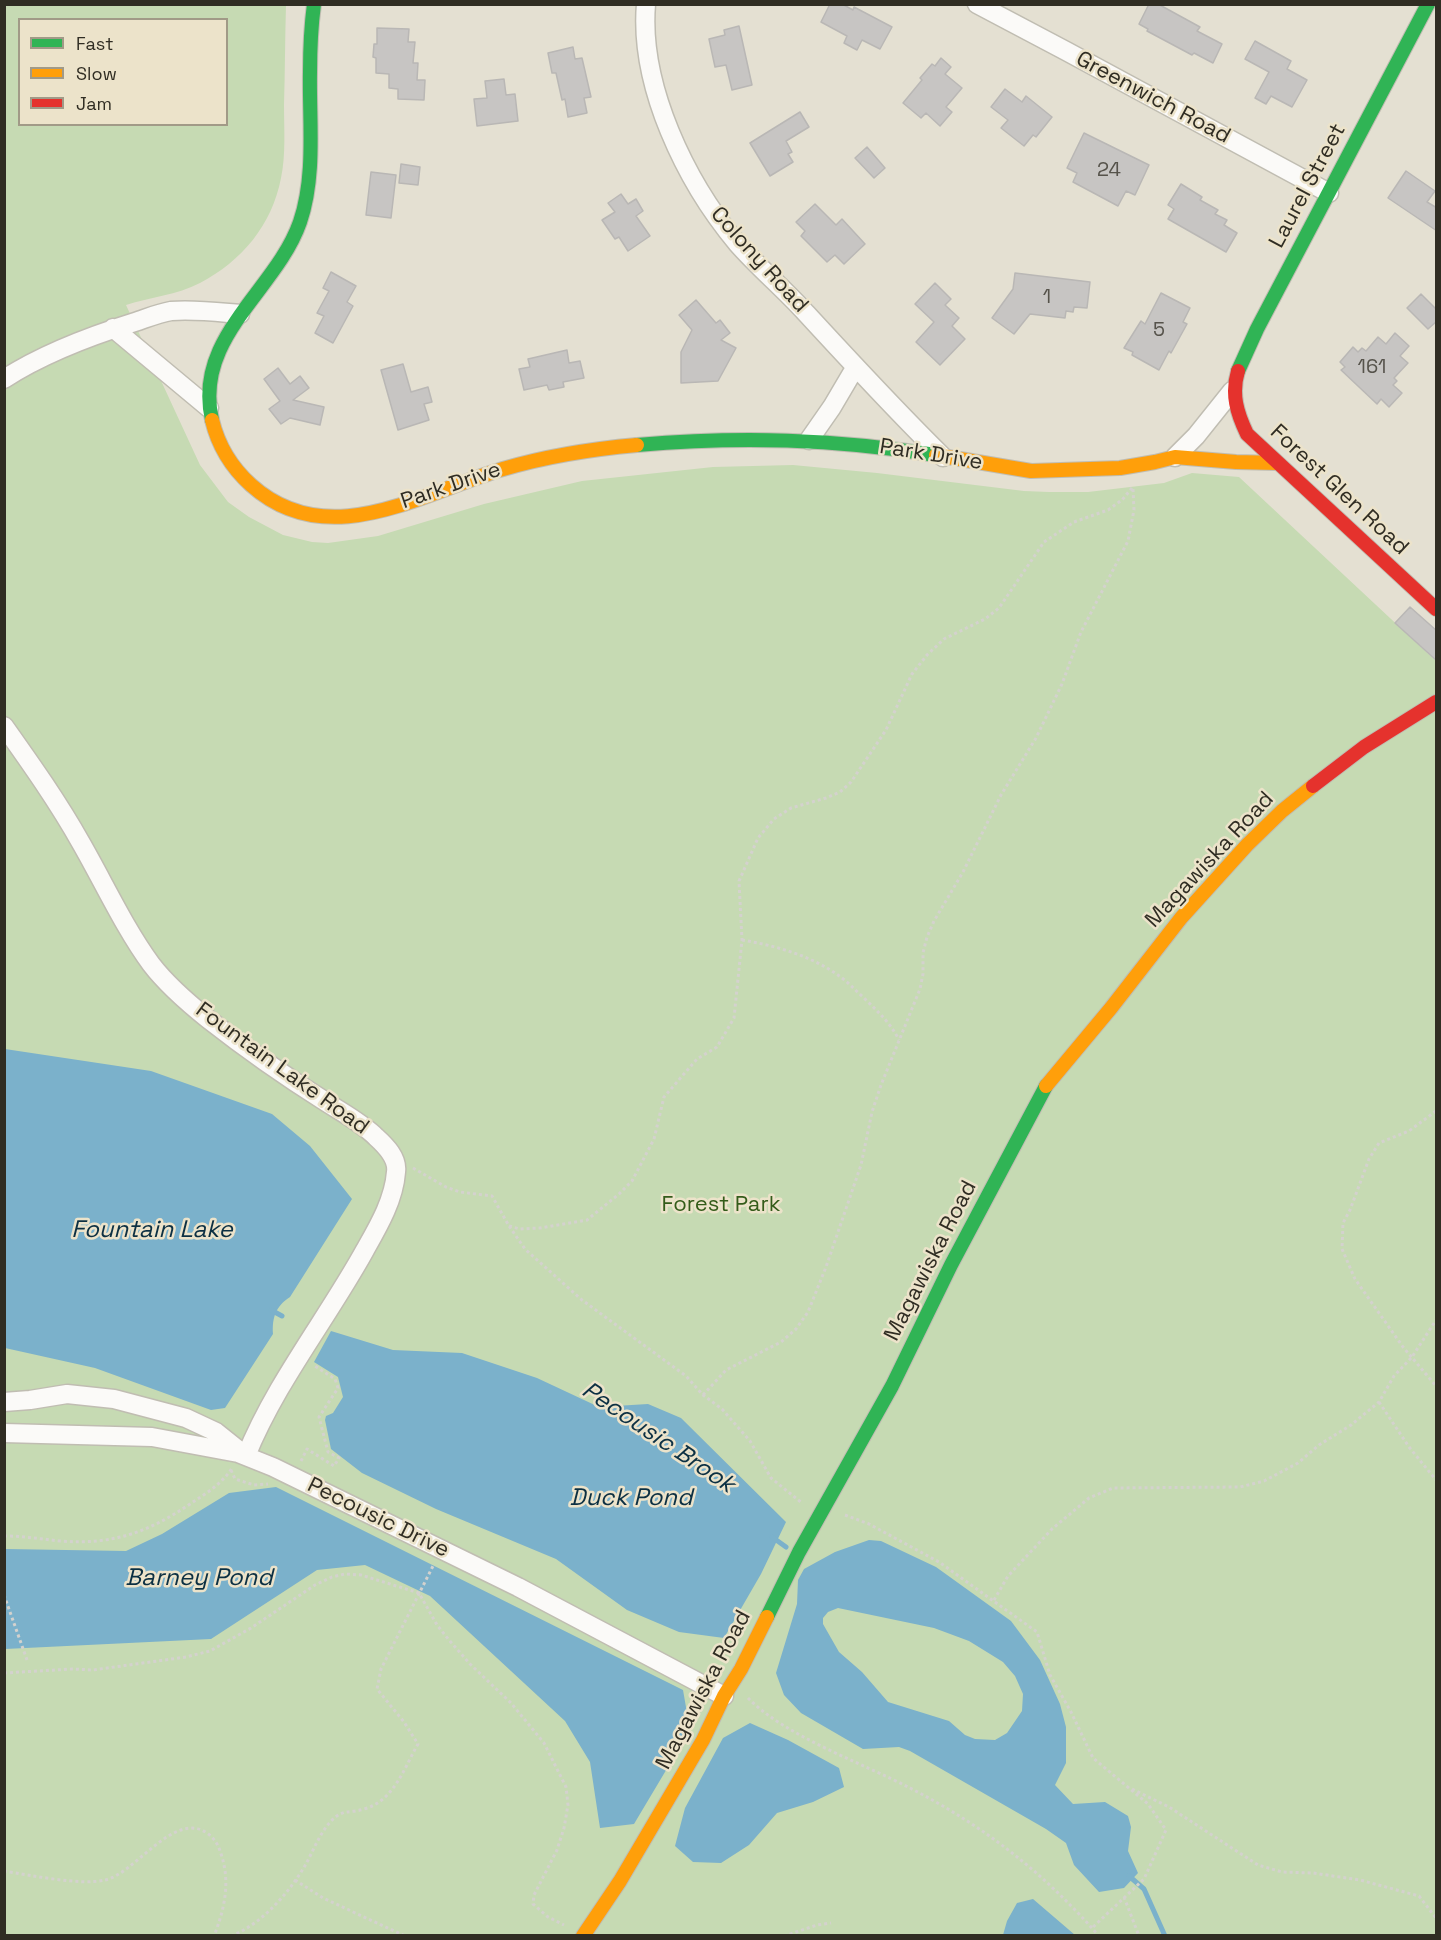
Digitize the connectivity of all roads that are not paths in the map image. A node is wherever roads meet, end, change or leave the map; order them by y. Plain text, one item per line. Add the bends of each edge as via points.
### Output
1 (314, 4) edge
2 (646, 4) edge
3 (976, 4) edge
4 (1428, 4) edge
5 (1329, 193) junction
6 (240, 314) junction
7 (113, 328) junction
8 (855, 368) junction
9 (4, 379) edge
10 (1232, 391) junction
11 (209, 408) junction
12 (808, 440) junction
13 (943, 457) junction
14 (1175, 457) junction
15 (1277, 463) junction
16 (1437, 609) edge
17 (1437, 702) edge
18 (4, 726) edge
19 (4, 1402) edge
20 (4, 1432) edge
21 (242, 1454) junction
22 (724, 1696) junction
23 (584, 1935) edge

1 - 6 street, Park Drive via 310,37 310,156 304,209 282,258
2 - 8 street, Colony Road via 647,42 656,91 697,187 738,244
3 - 5 street, Greenwich Road
4 - 5 street, Laurel Street
5 - 10 street, Laurel Street via 1240,363
6 - 7 street via 169,311
6 - 11 street, Park Drive via 210,378
7 - 9 street via 48,354
7 - 11 street
8 - 12 street
8 - 13 street, Colony Road
10 - 14 street
10 - 15 street, Forest Glen Road via 1237,415 1247,434
11 - 12 street, Park Drive via 216,437 240,475 279,505 324,518 373,512 478,476 578,451 729,440
12 - 13 street, Park Drive
13 - 14 street, Park Drive via 1027,471 1149,464
14 - 15 street, Park Drive
15 - 16 street, Forest Glen Road
17 - 22 street, Magawiska Road via 1364,747 1246,845 1181,918 1046,1085 892,1386
18 - 21 street, Fountain Lake Road via 64,815 138,945 162,977 237,1041 360,1123 392,1155 396,1165 388,1204 347,1283
19 - 21 street via 67,1394 114,1399 186,1418 216,1432
20 - 21 street, Pecousic Drive via 152,1437
21 - 22 street, Pecousic Drive via 518,1587
22 - 23 street, Magawiska Road via 703,1740

